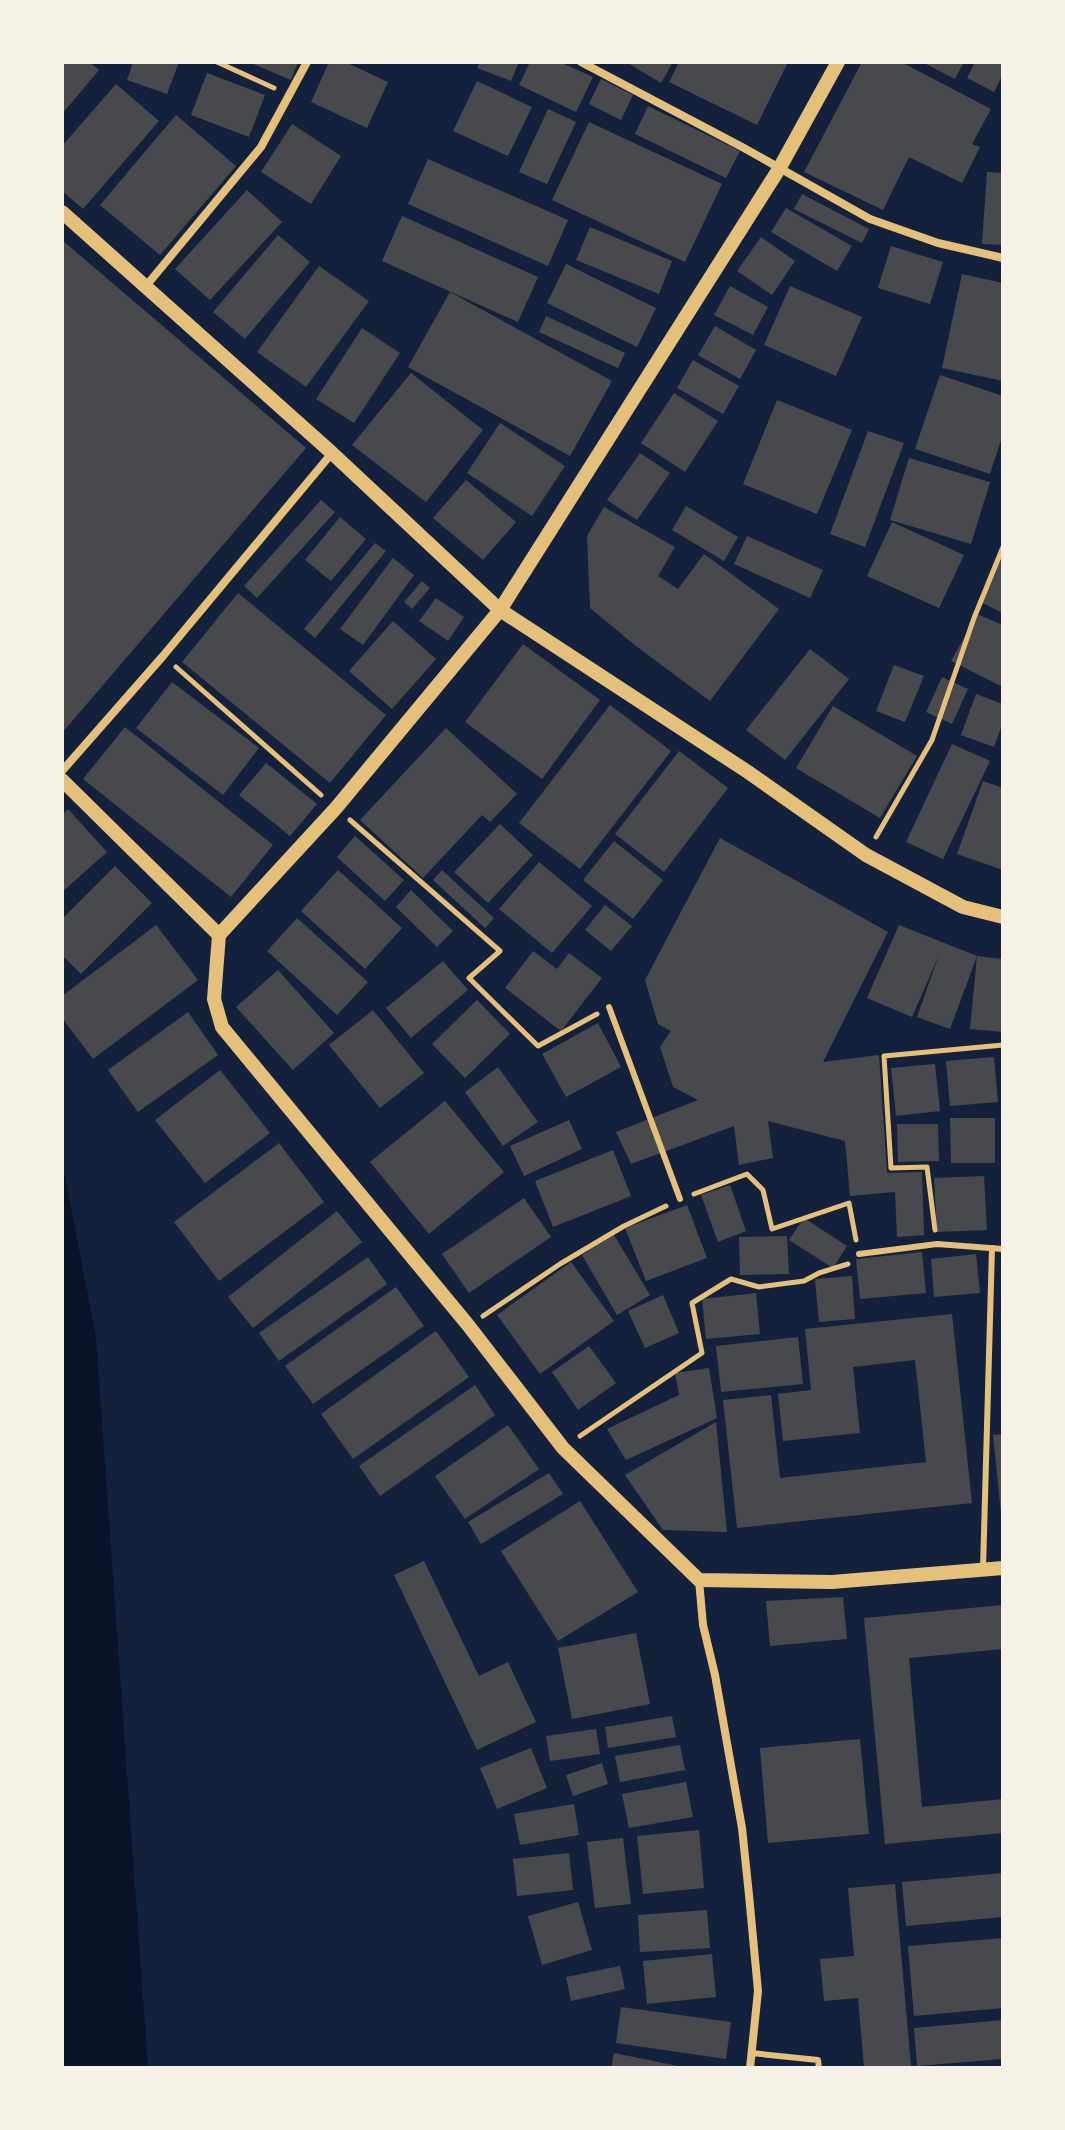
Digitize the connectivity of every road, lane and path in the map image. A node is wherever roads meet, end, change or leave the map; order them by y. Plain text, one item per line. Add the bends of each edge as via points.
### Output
1 (217, 62) edge
2 (307, 62) edge
3 (581, 62) edge
4 (838, 62) edge
5 (289, 94) junction
6 (779, 169) junction
7 (62, 212) edge
8 (1003, 258) edge
9 (146, 286) junction
10 (332, 453) junction
11 (1003, 547) edge
12 (500, 610) junction
13 (163, 656) junction
14 (62, 771) edge
15 (62, 780) edge
16 (336, 808) junction
17 (866, 855) junction
18 (1003, 917) edge
19 (219, 935) junction
20 (609, 1007) joint
21 (1003, 1045) edge
22 (680, 1199) junction
23 (937, 1244) junction
24 (992, 1248) junction
25 (1003, 1249) edge
26 (859, 1254) junction
27 (468, 1325) junction
28 (563, 1448) junction
29 (1003, 1568) edge
30 (983, 1570) junction
31 (699, 1580) junction
32 (751, 2053) junction
33 (750, 2068) edge
34 (819, 2068) edge

1 - 5 path
2 - 5 street
3 - 6 street
4 - 6 street
5 - 9 street via 261,147
6 - 8 street via 870,219
6 - 12 street
7 - 9 street
9 - 10 street
10 - 12 street
10 - 13 street
11 - 17 path via 932,740
12 - 16 street
12 - 17 street
13 - 14 street
13 - 16 path
15 - 19 street
16 - 19 street
16 - 20 path via 500,951 469,978 538,1046
17 - 18 street via 963,907
19 - 27 street via 214,999 222,1027
20 - 22 lane
21 - 23 path via 884,1056 891,1168 927,1167
22 - 26 path via 747,1174 763,1190 772,1229 849,1203
22 - 27 path via 560,1264
23 - 24 lane
23 - 26 lane
24 - 25 lane
24 - 30 lane
26 - 28 path via 847,1265 804,1281 759,1287 731,1279 692,1303 702,1353
27 - 28 street
28 - 31 street
29 - 30 street
30 - 31 street via 832,1582
31 - 32 street via 742,1828 758,1991
32 - 33 street
32 - 34 lane via 818,2060

